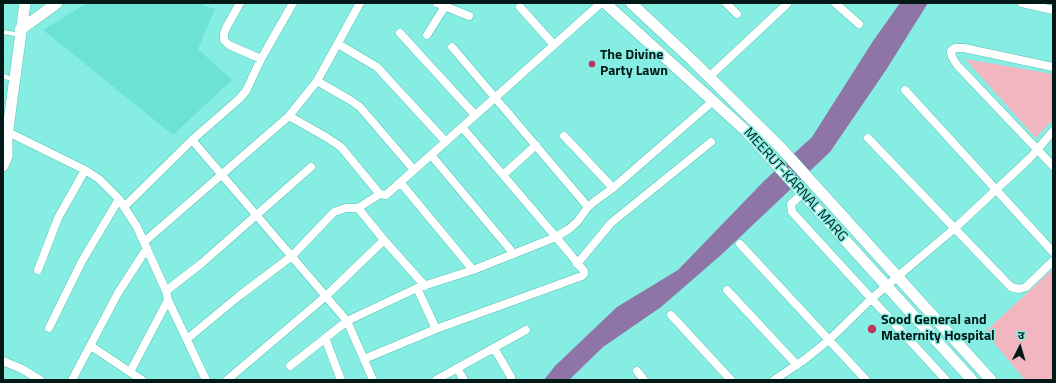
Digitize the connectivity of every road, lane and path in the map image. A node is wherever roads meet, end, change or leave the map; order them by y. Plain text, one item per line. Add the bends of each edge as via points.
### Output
1 (25, 3) edge
2 (57, 3) edge
3 (240, 3) edge
4 (360, 3) edge
5 (437, 3) edge
6 (601, 3) edge
7 (605, 3) edge
8 (726, 3) edge
9 (835, 3) edge
10 (1022, 3) edge
11 (291, 4) edge
12 (787, 4) dead end
13 (446, 5) edge
14 (635, 6) edge
15 (520, 8) dead end
16 (1053, 10) edge
17 (737, 14) dead end
18 (468, 16) dead end
19 (625, 21) junction
20 (859, 24) dead end
21 (3, 32) edge
22 (20, 33) junction
23 (400, 33) dead end
24 (427, 35) dead end
25 (338, 44) junction
26 (554, 44) junction
27 (452, 47) dead end
28 (261, 59) junction
29 (1053, 67) edge
30 (3, 76) edge
31 (709, 77) junction
32 (15, 80) junction
33 (317, 81) junction
34 (905, 90) dead end
35 (495, 97) junction
36 (714, 102) junction
37 (475, 115) junction
38 (289, 116) junction
39 (462, 127) junction
40 (6, 131) edge
41 (1053, 131) edge
42 (564, 136) dead end
43 (868, 138) dead end
44 (192, 140) junction
45 (446, 142) junction
46 (712, 142) dead end
47 (536, 145) junction
48 (1038, 150) junction
49 (431, 155) junction
50 (3, 166) edge
51 (1053, 166) edge
52 (311, 167) dead end
53 (85, 170) junction
54 (414, 170) junction
55 (222, 174) junction
56 (503, 175) junction
57 (400, 182) junction
58 (613, 188) junction
59 (996, 189) junction
60 (801, 192) junction
61 (380, 194) junction
62 (119, 199) junction
63 (124, 207) junction
64 (588, 207) junction
65 (358, 208) junction
66 (257, 215) junction
67 (955, 228) junction
68 (556, 237) junction
69 (384, 240) junction
70 (740, 244) dead end
71 (146, 245) junction
72 (1053, 252) edge
73 (514, 254) junction
74 (292, 256) junction
75 (1053, 261) edge
76 (577, 264) junction
77 (38, 270) dead end
78 (473, 270) junction
79 (898, 278) junction
80 (421, 287) junction
81 (887, 287) junction
82 (728, 290) dead end
83 (166, 291) junction
84 (326, 296) junction
85 (871, 299) junction
86 (168, 300) junction
87 (671, 315) dead end
88 (347, 321) junction
89 (49, 328) dead end
90 (436, 329) junction
91 (526, 330) dead end
92 (325, 338) junction
93 (187, 339) junction
94 (829, 340) junction
95 (91, 346) junction
96 (494, 348) junction
97 (364, 359) junction
98 (3, 361) edge
99 (797, 365) junction
100 (290, 366) dead end
101 (457, 368) junction
102 (130, 372) junction
103 (637, 372) dead end
104 (511, 377) dead end
105 (40, 380) edge
106 (72, 380) edge
107 (142, 380) edge
108 (206, 380) edge
109 (227, 380) edge
110 (341, 380) edge
111 (373, 380) edge
112 (436, 380) edge
113 (464, 380) edge
114 (644, 380) edge
115 (731, 380) edge
116 (774, 380) edge
117 (866, 380) edge
118 (946, 380) edge
119 (972, 380) edge
120 (991, 380) edge

1 - 22 street
2 - 22 street
3 - 28 street via 226,28 224,40 229,45
4 - 25 street
5 - 13 street
6 - 26 street
7 - 19 street, MEERUT-KARNAL MARG
8 - 17 street
9 - 20 street
10 - 16 street
11 - 28 street
12 - 31 street
13 - 18 street
13 - 24 street
14 - 19 street
14 - 31 street, MEERUT-KARNAL MARG
15 - 26 street
19 - 36 street, MEERUT-KARNAL MARG
21 - 22 lane
22 - 32 street
23 - 37 street
25 - 33 street
25 - 45 street via 377,67
26 - 35 street
27 - 35 street
28 - 44 street via 249,86 239,99
29 - 48 street via 964,48 955,48 951,51 957,65
30 - 32 lane
31 - 79 street, MEERUT-KARNAL MARG via 781,148
32 - 40 street
33 - 38 street
33 - 54 street via 360,107
34 - 59 street
35 - 37 street
35 - 47 street
36 - 58 street
36 - 60 street, MEERUT-KARNAL MARG via 746,131
37 - 39 street
38 - 55 street
38 - 61 street via 341,147
39 - 45 street
39 - 56 street
40 - 50 street via 7,156
40 - 53 street
41 - 48 street
42 - 58 street
43 - 67 street
44 - 55 street
44 - 63 street
45 - 49 street
46 - 76 street via 611,223
47 - 56 street
47 - 64 street
48 - 51 street
48 - 59 street
49 - 54 street
49 - 73 street
52 - 66 street
53 - 62 street via 100,179
53 - 77 street via 60,214
54 - 57 street
55 - 66 street
55 - 71 street
56 - 68 street
57 - 61 street via 387,194
57 - 78 street
58 - 64 street
59 - 67 street
59 - 72 street
60 - 81 street, MEERUT-KARNAL MARG
60 - 85 street via 791,204 792,212
61 - 65 street
62 - 63 street
62 - 89 street via 82,261
63 - 71 street via 138,227
64 - 68 street via 577,222
65 - 69 street
65 - 74 street via 334,212
66 - 74 street
66 - 83 street
67 - 75 street via 1011,287 1026,287
67 - 79 street
68 - 73 street
68 - 76 street
69 - 80 street
69 - 84 street
70 - 94 street
71 - 83 street
71 - 95 street
73 - 78 street
74 - 84 street
74 - 93 street
76 - 90 street via 584,271 582,276
78 - 80 street
79 - 81 street
79 - 120 street, MEERUT-KARNAL MARG
80 - 88 street
80 - 90 street
81 - 85 street
81 - 119 street, MEERUT-KARNAL MARG
82 - 99 street
83 - 86 street
84 - 88 street
84 - 109 street
85 - 94 street
85 - 118 street
86 - 93 street
86 - 102 street
87 - 115 street
88 - 92 street
88 - 97 street
90 - 97 street
91 - 96 street
92 - 100 street
92 - 110 street
93 - 108 street
94 - 99 street
94 - 117 street
95 - 102 street
95 - 106 street
96 - 101 street
96 - 104 street
97 - 111 street
98 - 105 street
99 - 116 street
101 - 112 street
101 - 113 street
102 - 107 street
103 - 114 street

